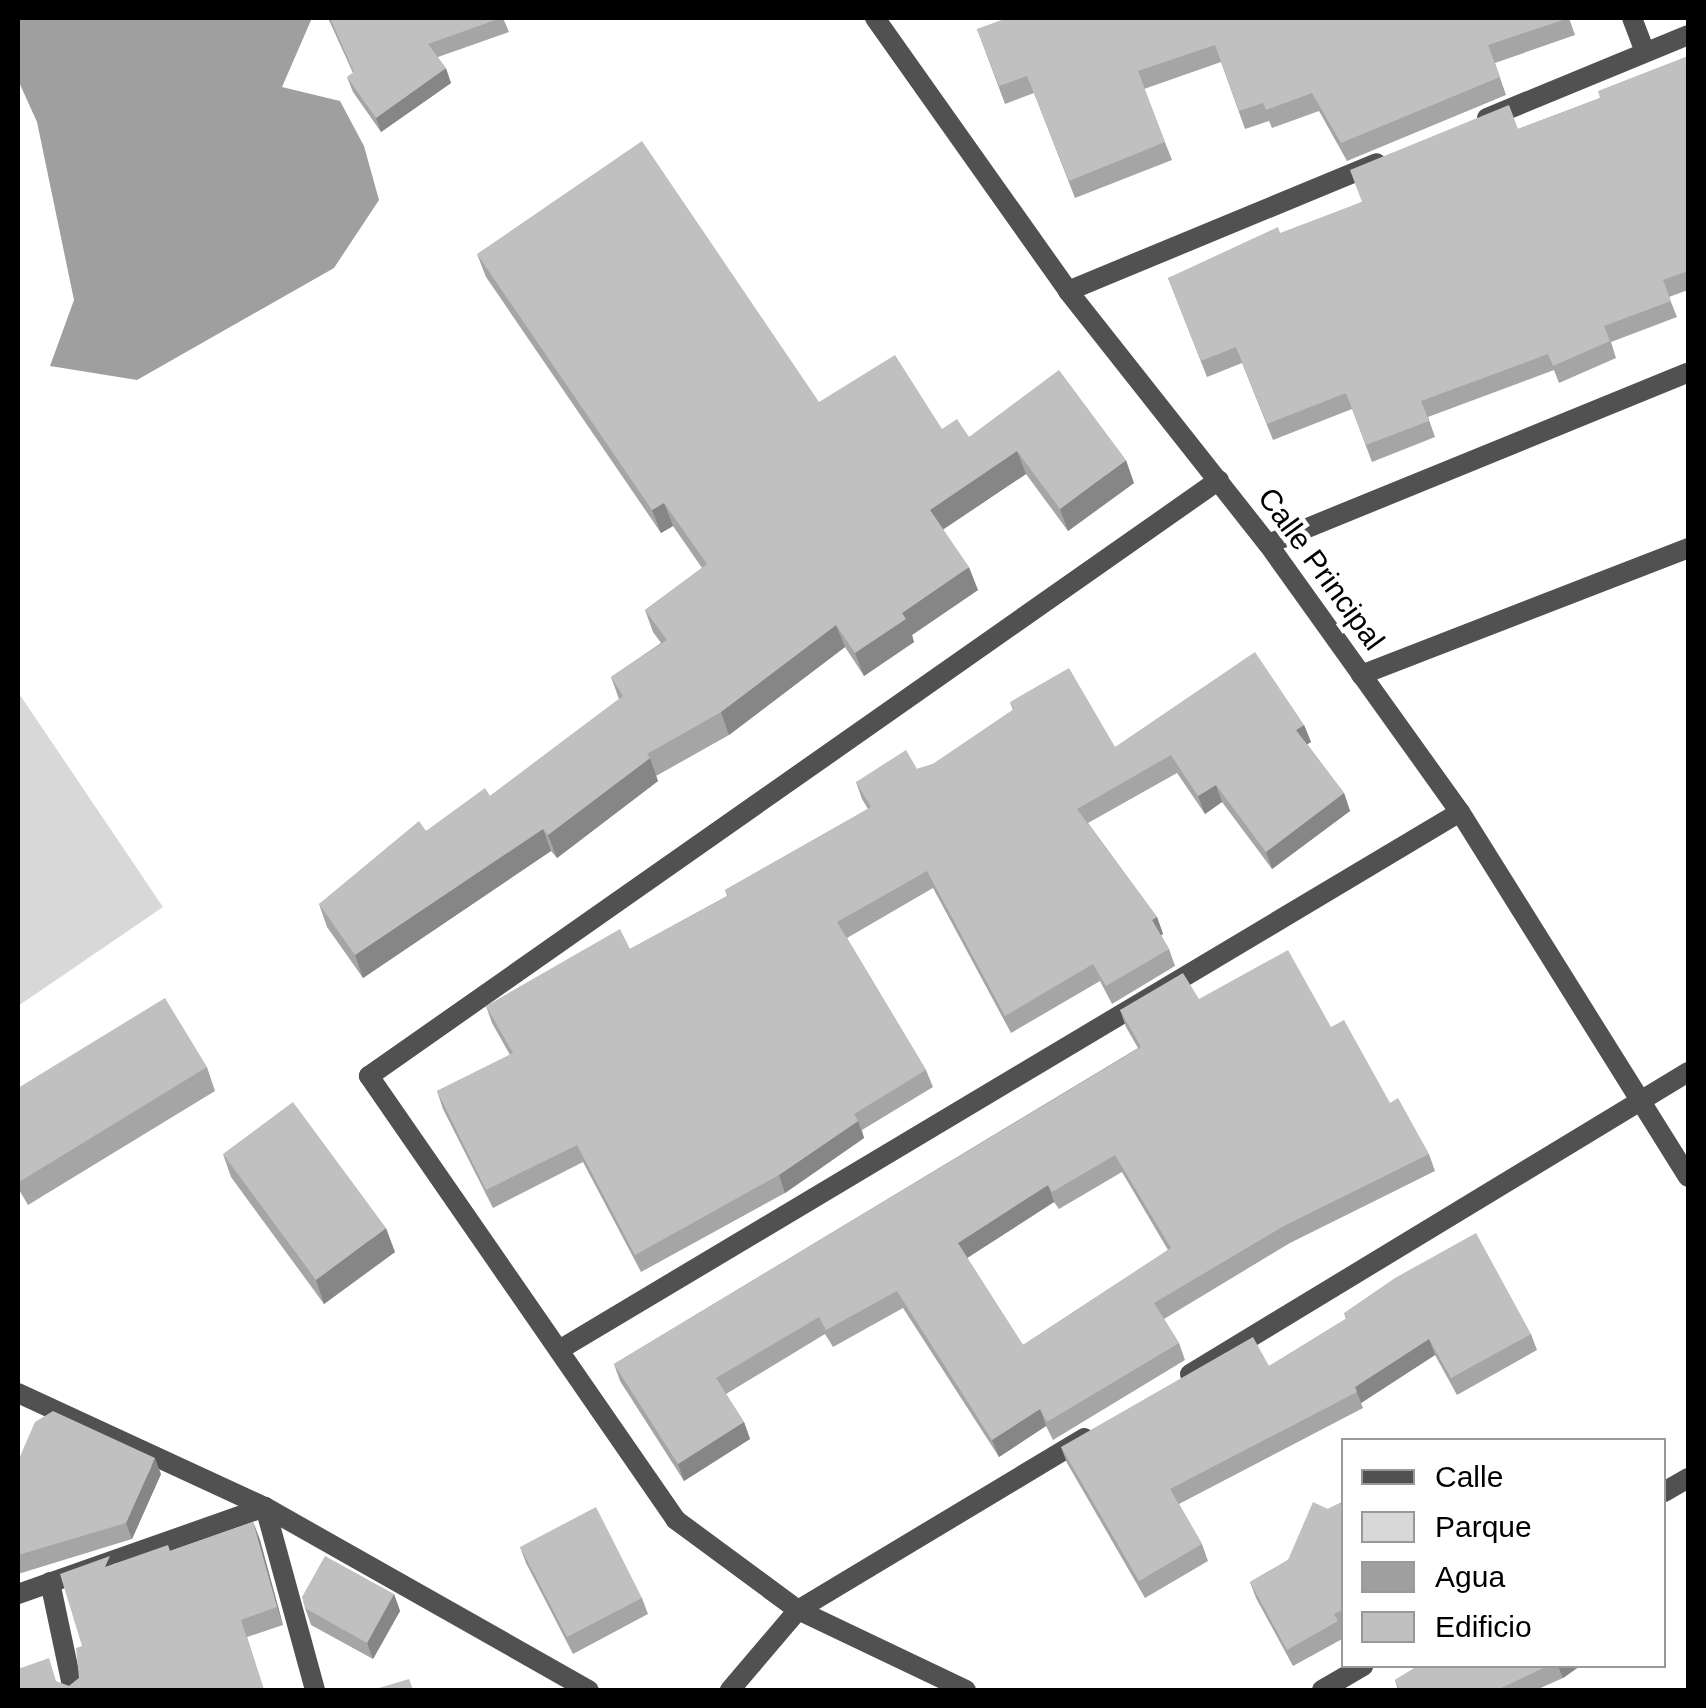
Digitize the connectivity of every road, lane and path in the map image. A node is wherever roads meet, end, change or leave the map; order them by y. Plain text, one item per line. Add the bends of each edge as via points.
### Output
1 (875, 18) edge
2 (1632, 18) edge
3 (1688, 34) edge
4 (1646, 52) junction
5 (1465, 127) edge
6 (1393, 157) edge
7 (1068, 292) junction
8 (1688, 373) edge
9 (1219, 480) junction
10 (1268, 544) junction
11 (1688, 548) edge
12 (1361, 675) junction
13 (1460, 812) junction
14 (1688, 1072) edge
15 (1643, 1100) junction
16 (1688, 1177) edge
17 (559, 1350) junction
18 (1170, 1386) edge
19 (18, 1393) edge
20 (1102, 1427) edge
21 (1688, 1478) edge
22 (1666, 1491) edge
23 (265, 1507) junction
24 (50, 1582) junction
25 (18, 1594) edge
26 (798, 1610) junction
27 (1359, 1668) edge
28 (73, 1690) edge
29 (315, 1690) edge
30 (589, 1690) edge
31 (730, 1690) edge
32 (966, 1690) edge
33 (1322, 1690) edge

1 - 7 street, Calle Principal
2 - 4 street
3 - 4 street
4 - 5 street
6 - 7 street
7 - 9 street, Calle Principal
8 - 10 street
9 - 10 street, Calle Principal
9 - 17 street via 368,1076
10 - 12 street, Calle Principal
11 - 12 street
12 - 13 street, Calle Principal
13 - 15 street, Calle Principal
13 - 17 street
14 - 15 street
15 - 16 street, Calle Principal
15 - 18 street
17 - 26 street via 676,1520
19 - 23 street
20 - 26 street
21 - 22 street
23 - 24 street
23 - 29 street
23 - 30 street
24 - 25 street
24 - 28 street
26 - 31 street
26 - 32 street
27 - 33 street

